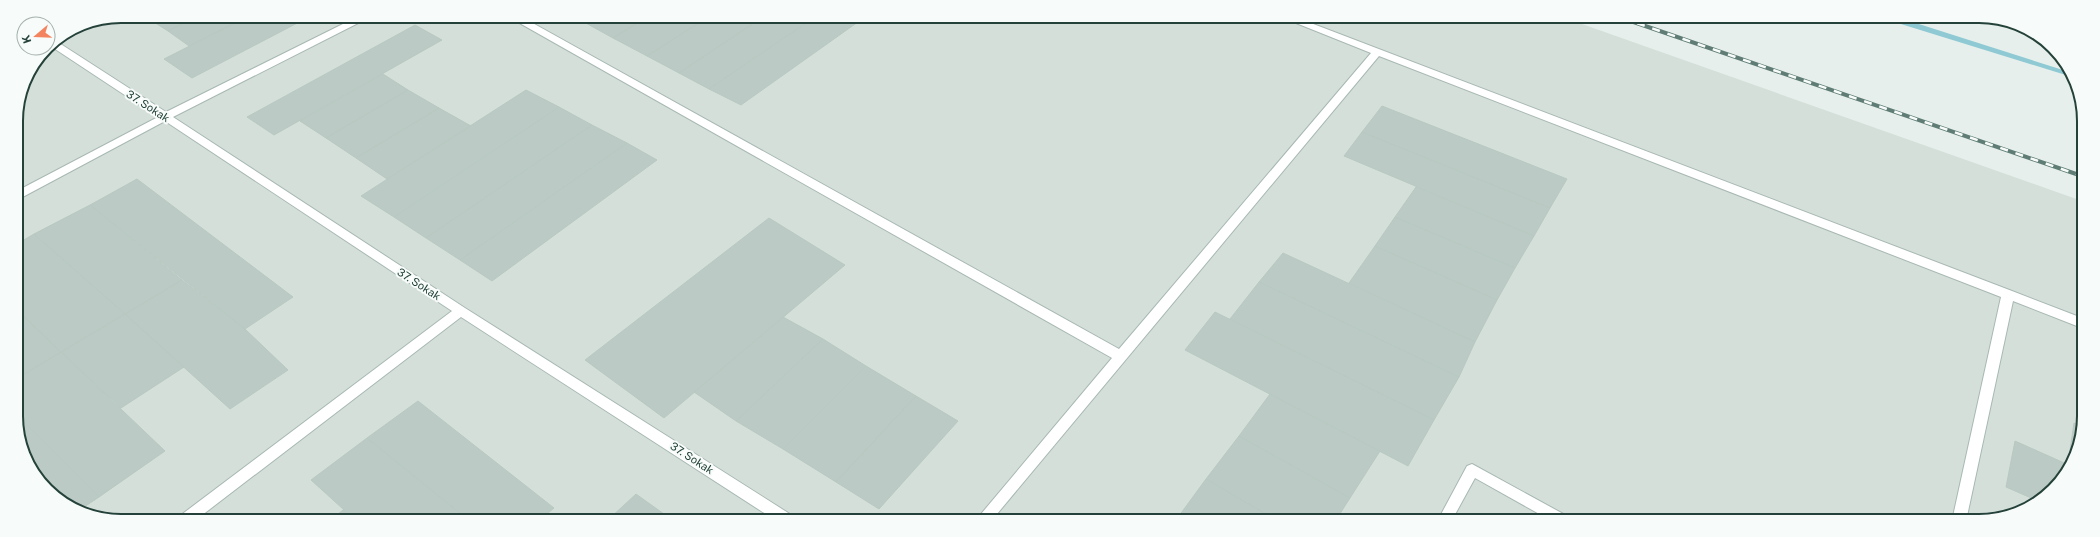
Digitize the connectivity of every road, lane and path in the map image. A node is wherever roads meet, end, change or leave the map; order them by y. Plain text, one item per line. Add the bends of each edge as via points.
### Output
1 (354, 23) edge
2 (525, 23) edge
3 (1302, 23) edge
4 (58, 46) edge
5 (1377, 52) junction
6 (166, 117) junction
7 (23, 193) edge
8 (2008, 294) junction
9 (461, 311) junction
10 (2077, 321) edge
11 (1120, 356) junction
12 (193, 514) edge
13 (779, 514) edge
14 (988, 514) edge
15 (1448, 514) edge
16 (1551, 514) edge
17 (1961, 514) edge

1 - 6 lane
2 - 11 lane
3 - 5 lane
4 - 6 lane, 37. Sokak
5 - 8 lane
5 - 11 lane
6 - 7 lane
6 - 9 lane, 37. Sokak
8 - 10 lane
8 - 17 lane
9 - 12 lane
9 - 13 lane, 37. Sokak
11 - 14 lane
15 - 16 lane via 1472,470

